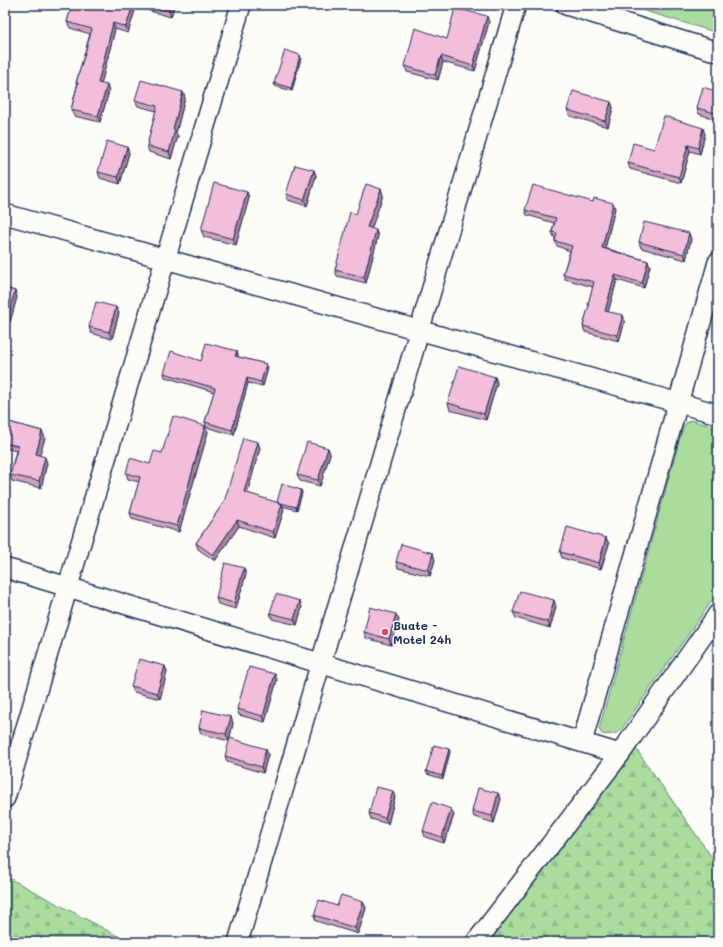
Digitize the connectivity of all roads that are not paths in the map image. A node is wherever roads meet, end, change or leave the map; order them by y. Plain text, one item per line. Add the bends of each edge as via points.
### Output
1 (240, 5) edge
2 (516, 5) edge
3 (566, 5) edge
4 (718, 52) edge
5 (5, 214) edge
6 (165, 259) junction
7 (718, 262) edge
8 (420, 330) junction
9 (678, 403) junction
10 (718, 414) edge
11 (5, 568) edge
12 (68, 587) junction
13 (718, 614) edge
14 (321, 664) junction
15 (582, 742) junction
16 (620, 754) junction
17 (5, 798) edge
18 (238, 942) edge
19 (476, 942) edge

1 - 6 street
2 - 8 street
3 - 4 street
5 - 6 street
6 - 8 street
6 - 12 street
7 - 9 street
8 - 9 street
8 - 14 street
9 - 10 street
9 - 15 street
11 - 12 street
12 - 14 street
12 - 17 street
13 - 16 street
14 - 15 street
14 - 18 street
15 - 16 street
16 - 19 street

